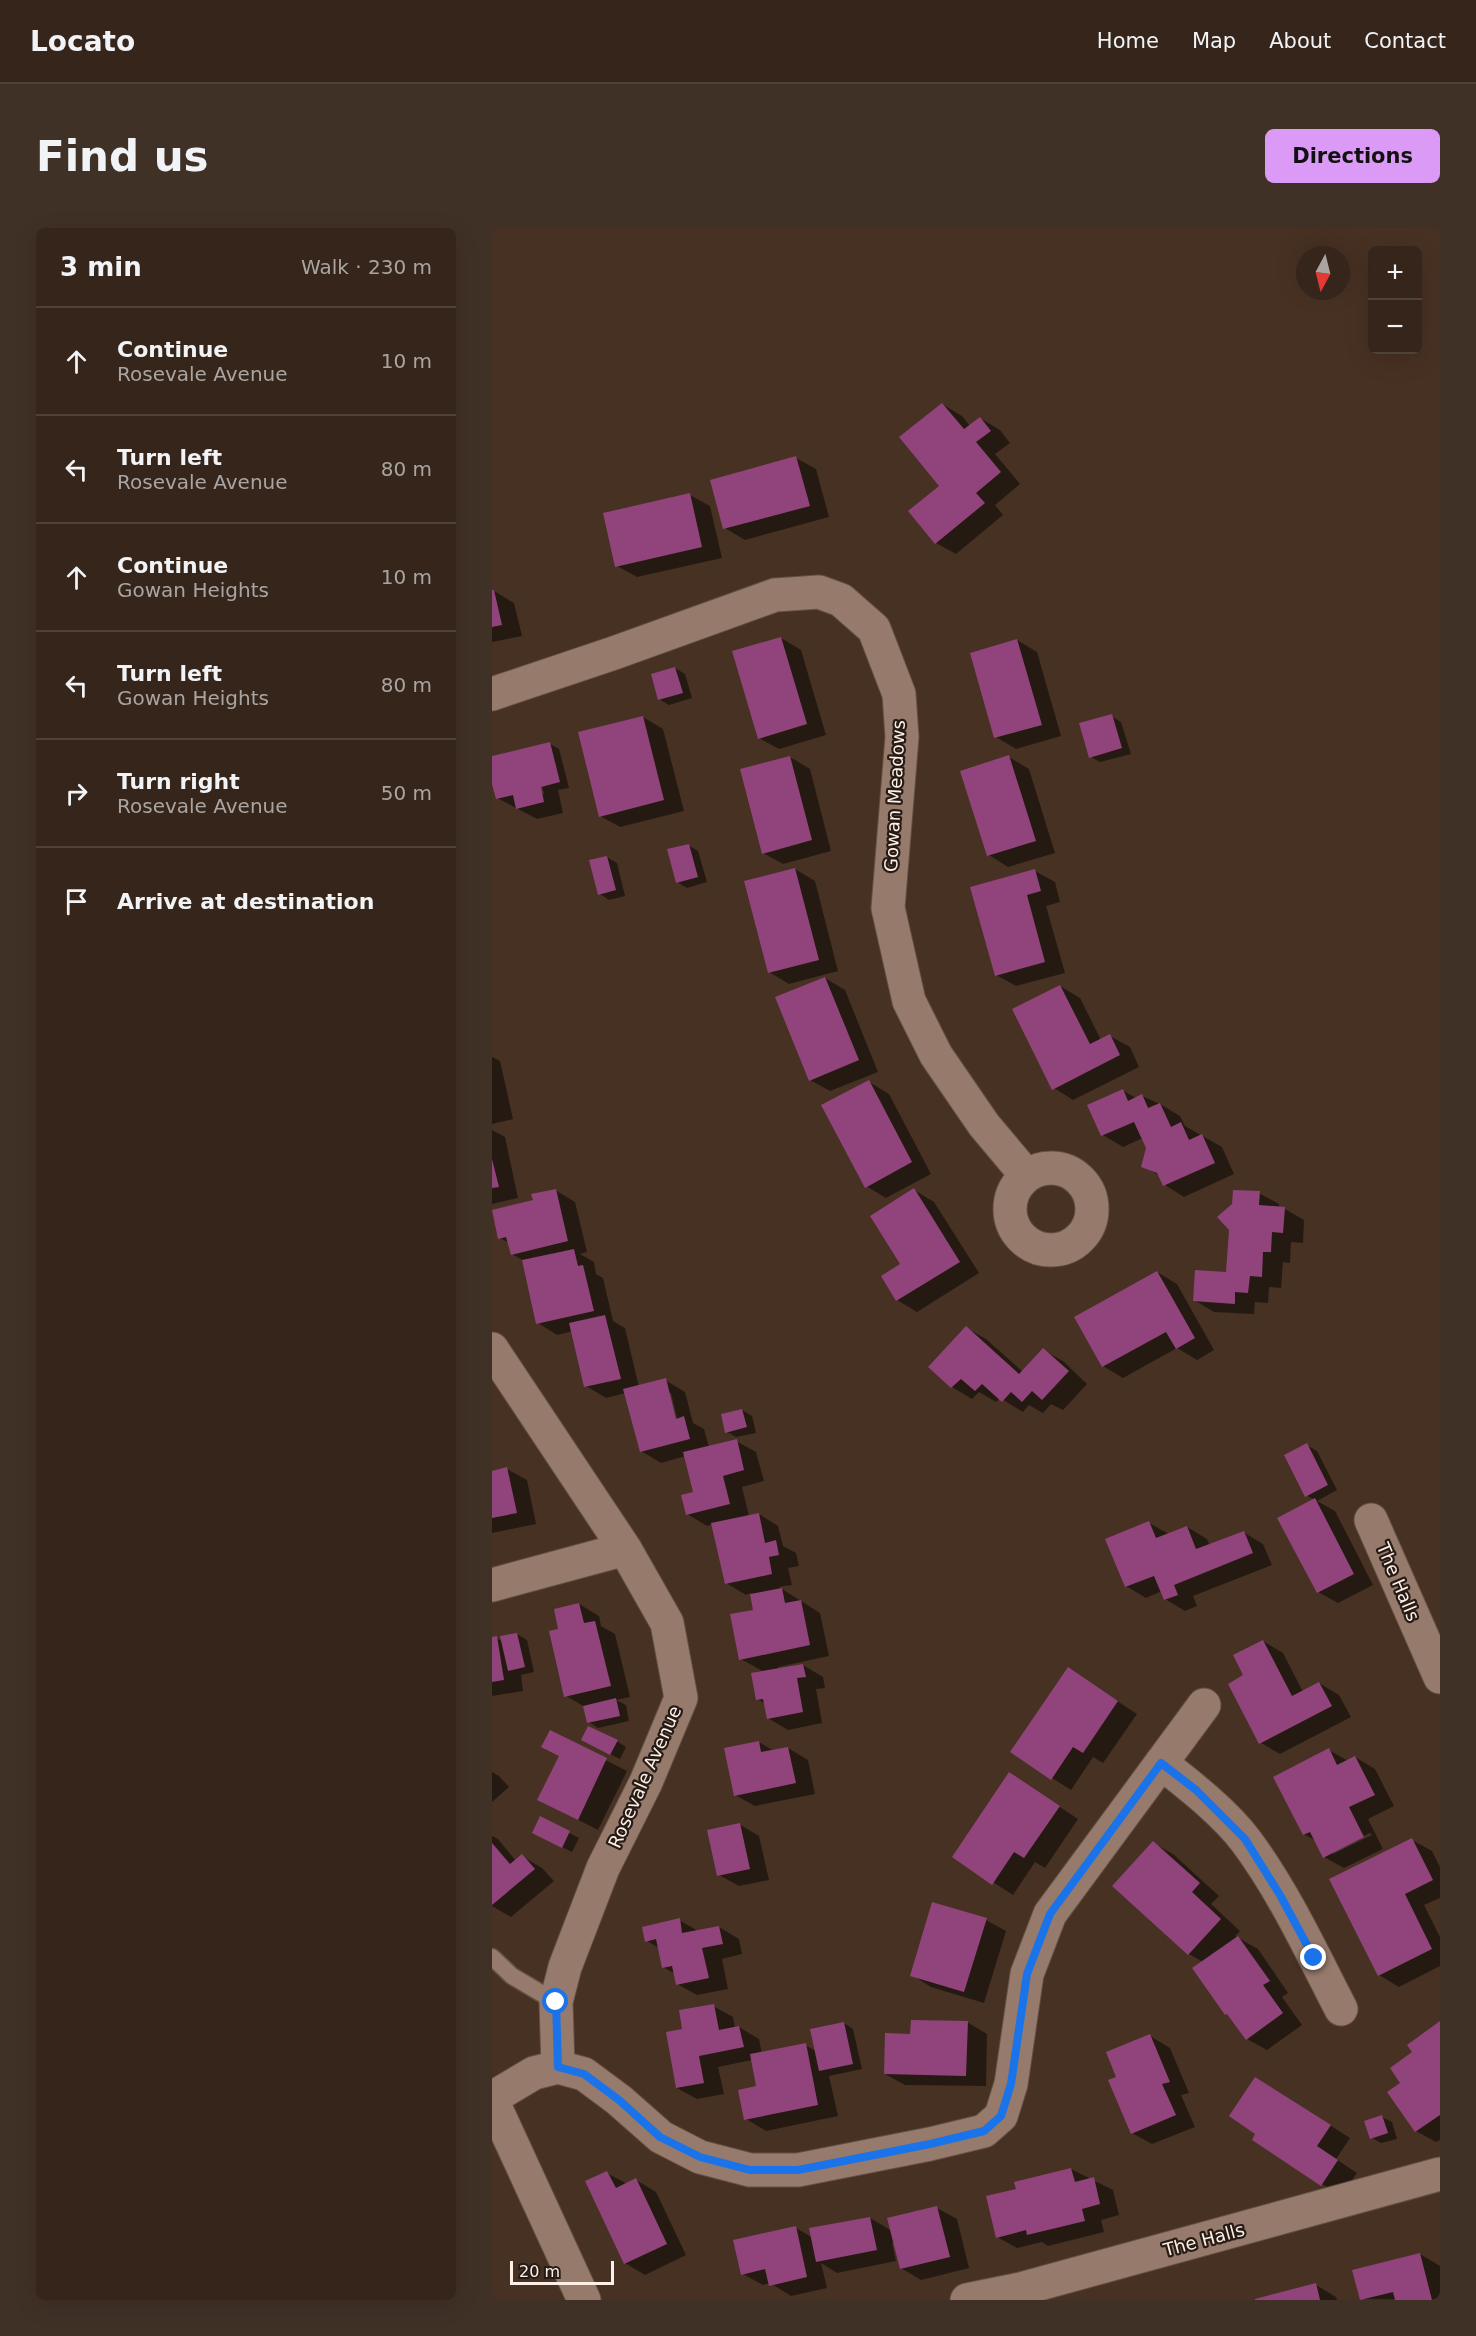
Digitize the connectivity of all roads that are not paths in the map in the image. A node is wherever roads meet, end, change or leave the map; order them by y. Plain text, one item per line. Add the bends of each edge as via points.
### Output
1 (492, 694) edge
2 (1026, 1175) dead end
3 (492, 1349) edge
4 (1371, 1520) dead end
5 (625, 1549) junction
6 (492, 1585) edge
7 (1440, 1677) edge
8 (1204, 1705) dead end
9 (1161, 1763) junction
10 (492, 1957) edge
11 (556, 2002) junction
12 (1341, 2009) dead end
13 (558, 2067) junction
14 (492, 2099) edge
15 (1440, 2174) edge
16 (584, 2300) edge
17 (968, 2300) edge

1 - 2 street, Gowan Meadows via 775,595 819,592 841,600 874,629 899,694 902,737 888,908 909,1001 936,1055 984,1125
3 - 5 street, Rosevale Avenue
4 - 7 street, The Halls
5 - 6 street
5 - 11 street, Rosevale Avenue via 667,1623 681,1698 646,1782 603,1868 565,1967
8 - 9 street
9 - 12 street via 1196,1790 1245,1839
9 - 13 street via 1050,1914 1027,1974 1011,2084 1001,2116 984,2131 798,2170 750,2170 700,2157 660,2137 584,2074
10 - 11 lane via 512,1976
11 - 13 street, Rosevale Avenue
13 - 14 street via 534,2073
14 - 16 street
15 - 17 street, The Halls

